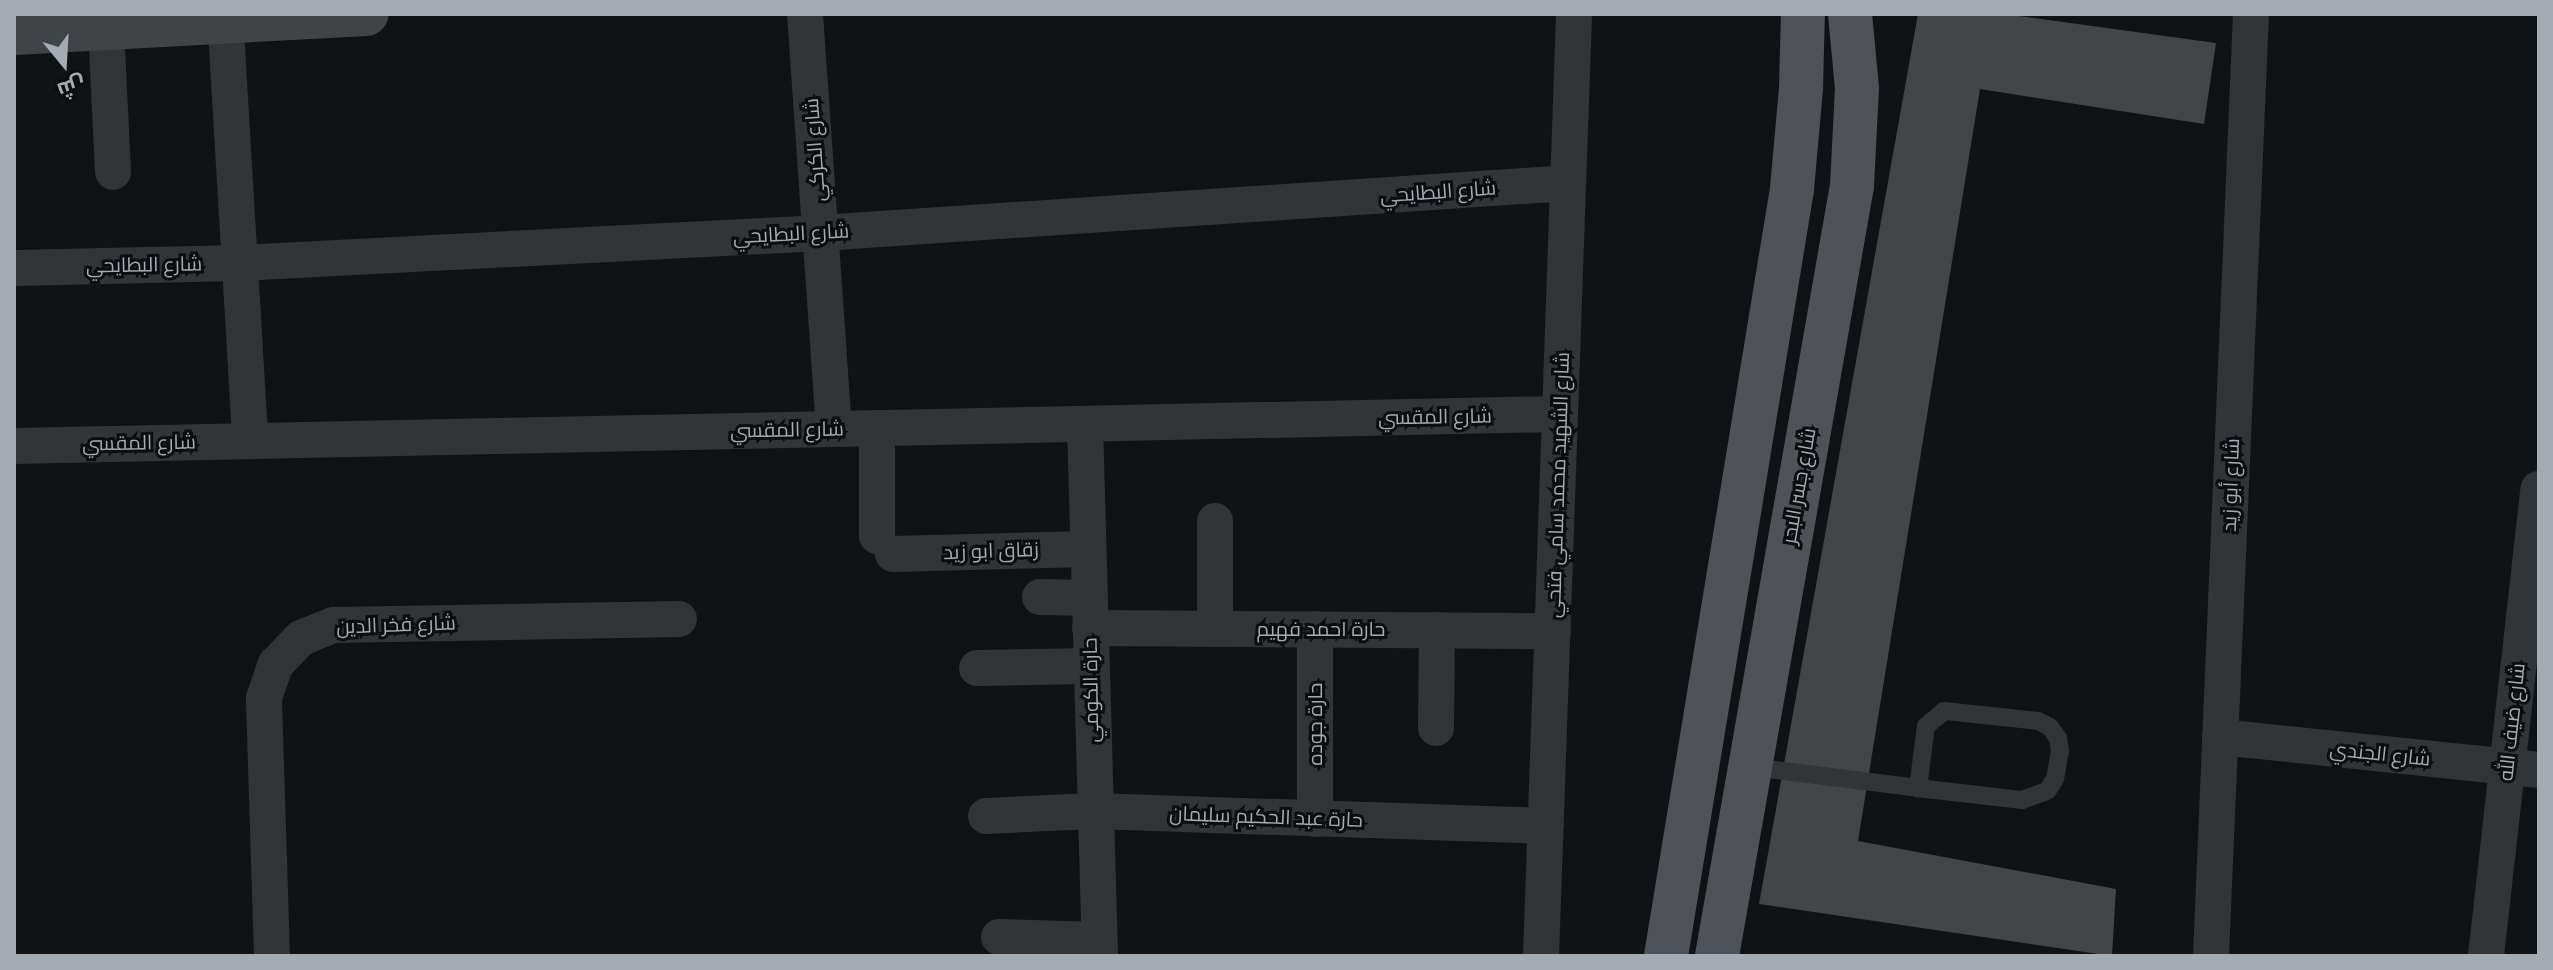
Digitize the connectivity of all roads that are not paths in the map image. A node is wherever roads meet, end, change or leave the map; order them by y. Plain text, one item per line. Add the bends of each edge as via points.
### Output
1 (366, 14) edge
2 (805, 14) edge
3 (1574, 14) edge
4 (1803, 14) edge
5 (1850, 14) edge
6 (2251, 14) edge
7 (225, 18) edge
8 (106, 28) junction
9 (14, 33) edge
10 (113, 172) dead end
11 (1568, 183) junction
12 (821, 233) junction
13 (239, 263) junction
14 (14, 268) edge
15 (1560, 414) junction
16 (1085, 424) junction
17 (877, 428) junction
18 (834, 429) junction
19 (250, 441) junction
20 (14, 446) edge
21 (2538, 489) edge
22 (1215, 521) dead end
23 (1088, 549) junction
24 (1040, 597) dead end
25 (1089, 613) junction
26 (679, 619) dead end
27 (1215, 629) junction
28 (1315, 629) junction
29 (1437, 630) junction
30 (1553, 631) junction
31 (1091, 666) junction
32 (977, 668) dead end
33 (1436, 728) dead end
34 (2220, 737) junction
35 (1750, 767) junction
36 (2523, 769) edge
37 (1918, 788) junction
38 (1094, 811) junction
39 (986, 816) dead end
40 (1315, 819) junction
41 (1546, 826) junction
42 (999, 937) dead end
43 (1099, 948) edge
44 (272, 956) edge
45 (1541, 956) edge
46 (1666, 956) edge
47 (1717, 956) edge
48 (2211, 956) edge
49 (2486, 956) edge

1 - 7 street
2 - 12 street, شارع الكركي
3 - 11 street, شارع الشهيد محمد سامي فتحي
4 - 46 main road via 1792,189
5 - 35 main road, شارع جسر البحر via 1857,88 1852,186
6 - 34 street, شارع أبو زيد
7 - 8 street
7 - 13 street
8 - 9 street
8 - 10 street
11 - 12 street, شارع البطايحي
11 - 15 street, شارع الشهيد محمد سامي فتحي
12 - 13 street, شارع البطايحي
12 - 18 street, شارع الكركي
13 - 14 street, شارع البطايحي
13 - 19 street
15 - 16 street, شارع المقسي
15 - 30 street, شارع الشهيد محمد سامي فتحي
16 - 17 street, شارع المقسي
16 - 23 street, حارة الكومي
17 - 18 street, شارع المقسي
17 - 23 street, زقاق ابو زيد via 885,545
18 - 19 street, شارع المقسي
19 - 20 street, شارع المقسي
21 - 36 street, شارع ضيف الله
22 - 27 street
23 - 25 street, حارة الكومي
24 - 25 street, حارة احمد فهيم
25 - 27 street, حارة احمد فهيم
25 - 31 street, حارة الكومي
26 - 44 street, شارع فخر الدين via 334,625 301,638 276,664 264,698
27 - 28 street, حارة احمد فهيم
28 - 29 street, حارة احمد فهيم
28 - 40 street, حارة جوده
29 - 30 street, حارة احمد فهيم
29 - 33 street
30 - 41 street, شارع الشهيد محمد سامي فتحي
31 - 32 street
31 - 38 street, حارة الكومي
34 - 36 street, شارع الجندي
34 - 48 street, شارع أبو زيد
35 - 37 lane
35 - 47 main road, شارع جسر البحر
36 - 49 street, شارع ضيف الله
37 - 37 lane via 2035,798 2055,779 2058,738 2038,721 1944,711 1926,726
38 - 39 street, حارة عبد الحكيم سليمان
38 - 40 street, حارة عبد الحكيم سليمان
38 - 43 street, حارة الكومي
40 - 41 street, حارة عبد الحكيم سليمان
41 - 45 street, شارع الشهيد محمد سامي فتحي
42 - 43 street

